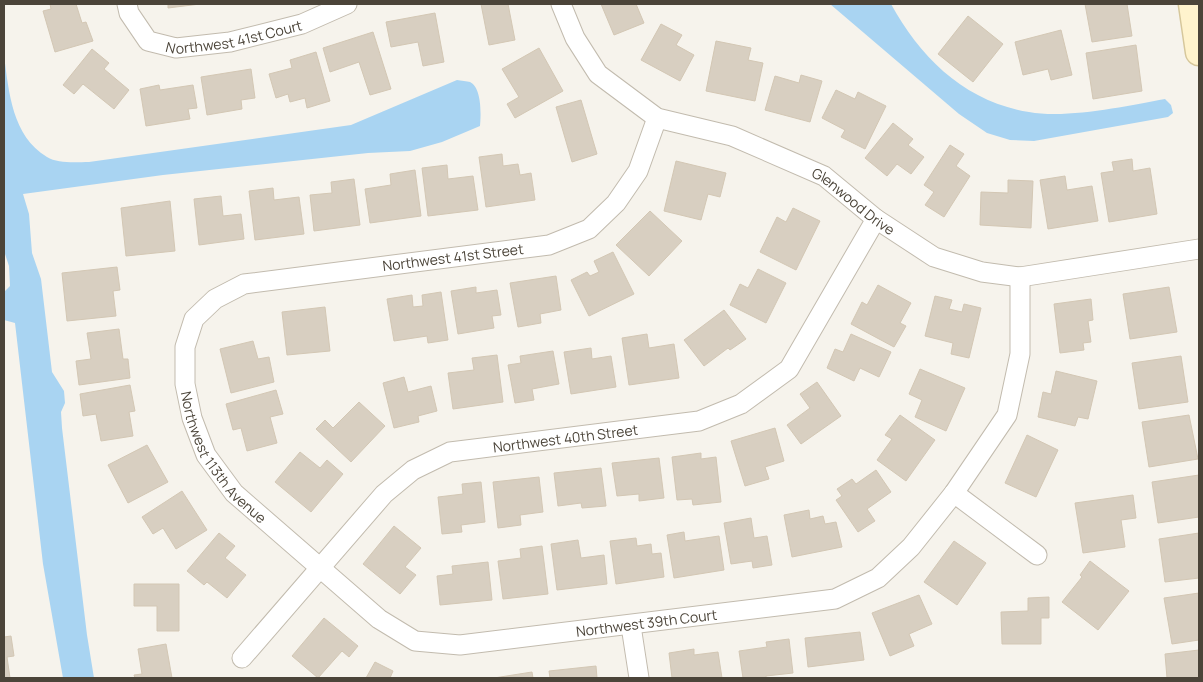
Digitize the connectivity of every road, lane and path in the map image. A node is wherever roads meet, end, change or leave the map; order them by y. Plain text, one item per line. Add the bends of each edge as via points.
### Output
1 (127, 4) edge
2 (347, 4) edge
3 (561, 4) edge
4 (1192, 4) edge
5 (1199, 52) edge
6 (657, 118) junction
7 (876, 219) junction
8 (1199, 249) edge
9 (1020, 278) junction
10 (194, 319) joint
11 (954, 493) junction
12 (1038, 555) dead end
13 (319, 569) junction
14 (631, 626) junction
15 (242, 658) dead end
16 (639, 678) edge

1 - 2 street, Northwest 41st Court via 129,13 148,41 176,48 230,42 302,24
3 - 6 street, Glenwood Drive via 575,38 598,74
4 - 5 street
6 - 7 street, Glenwood Drive via 732,136 824,176
6 - 10 street, Northwest 41st Street via 638,171 616,203 589,229 549,245 244,284 215,299
7 - 9 street, Glenwood Drive via 934,257 982,272
7 - 13 street, Northwest 40th Street via 789,369 741,404 699,421 450,452 413,470 384,494
8 - 9 street, Glenwood Drive
9 - 11 street, Northwest 39th Court via 1020,354 1007,415
10 - 13 street, Northwest 113th Avenue via 184,347 185,384 192,418 206,455 234,493
11 - 12 street
11 - 14 street, Northwest 39th Court via 911,547 878,578 834,599
13 - 14 street, Northwest 39th Court via 379,620 415,641 460,645
13 - 15 street, Northwest 40th Street
14 - 16 street

